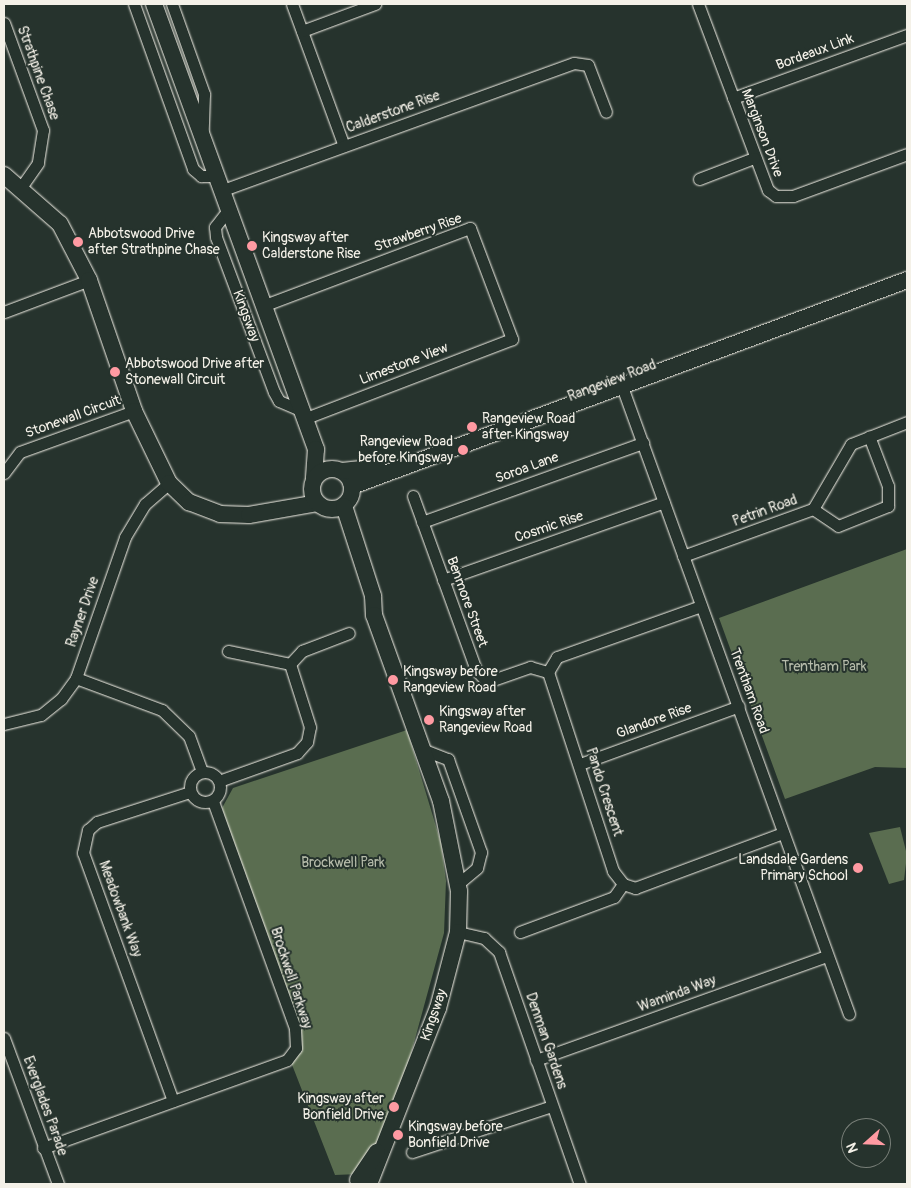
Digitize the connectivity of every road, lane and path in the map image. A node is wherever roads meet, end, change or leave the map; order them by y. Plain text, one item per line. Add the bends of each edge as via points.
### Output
1 (134, 4) edge
2 (154, 4) edge
3 (172, 4) edge
4 (292, 4) edge
5 (375, 4) edge
6 (698, 4) edge
7 (4, 23) edge
8 (302, 31) junction
9 (907, 35) edge
10 (733, 98) junction
11 (606, 112) dead end
12 (203, 136) junction
13 (344, 146) junction
14 (907, 154) edge
15 (754, 158) junction
16 (4, 175) edge
17 (699, 178) dead end
18 (220, 183) junction
19 (21, 187) junction
20 (229, 209) junction
21 (90, 280) junction
22 (907, 280) edge
23 (265, 305) junction
24 (4, 312) edge
25 (512, 339) joint
26 (621, 382) junction
27 (134, 411) junction
28 (304, 414) junction
29 (907, 422) edge
30 (868, 436) junction
31 (643, 443) junction
32 (448, 446) junction
33 (316, 449) junction
34 (339, 470) junction
35 (4, 473) edge
36 (169, 483) junction
37 (313, 483) junction
38 (352, 486) junction
39 (413, 496) dead end
40 (664, 502) junction
41 (330, 506) junction
42 (280, 507) junction
43 (813, 509) junction
44 (422, 522) junction
45 (683, 556) junction
46 (443, 580) junction
47 (701, 606) junction
48 (348, 633) dead end
49 (228, 651) dead end
50 (290, 664) junction
51 (548, 672) junction
52 (76, 678) junction
53 (738, 706) junction
54 (4, 724) edge
55 (424, 750) junction
56 (580, 764) junction
57 (202, 772) junction
58 (219, 781) junction
59 (190, 792) junction
60 (213, 801) junction
61 (783, 833) junction
62 (458, 884) junction
63 (623, 884) junction
64 (458, 932) junction
65 (520, 932) dead end
66 (827, 956) junction
67 (849, 1014) dead end
68 (4, 1038) edge
69 (536, 1060) junction
70 (173, 1101) junction
71 (552, 1106) junction
72 (43, 1148) junction
73 (412, 1152) dead end
74 (359, 1183) edge
75 (58, 1184) edge
76 (580, 1184) edge

1 - 18 street via 193,169 201,176
2 - 12 street, Kingsway
3 - 12 street, Kingsway via 204,94
4 - 8 street
5 - 8 street
6 - 10 street, Marginson Drive
7 - 19 street, Strathpine Chase via 43,130 38,163
8 - 13 street
9 - 10 street, Bordeaux Link
10 - 15 street, Marginson Drive
11 - 13 street, Calderstone Rise via 588,65 574,62
12 - 18 street, Kingsway
13 - 18 street, Calderstone Rise
14 - 15 street, Marginson Drive via 785,197 768,190
15 - 17 street
16 - 19 street
18 - 20 street, Kingsway
19 - 21 street via 60,224
20 - 23 street, Kingsway
20 - 28 street, Kingsway via 215,227 216,237 276,396
21 - 24 street
21 - 27 street
22 - 26 street, Rangeview Road via 797,319 775,332
23 - 25 street, Strawberry Rise via 470,228
23 - 28 street, Kingsway
25 - 28 street, Limestone View
26 - 31 street, Trentham Road
26 - 32 street, Rangeview Road
27 - 35 street, Stonewall Circuit via 20,452
27 - 36 street
28 - 33 street, Kingsway
29 - 30 street, Petrin Road
30 - 43 street, Petrin Road via 845,450
30 - 43 street via 888,486 888,506 838,526
31 - 40 street, Trentham Road
31 - 44 street, Soroa Lane
32 - 34 street, Rangeview Road via 371,469
32 - 38 street, Rangeview Road
33 - 34 street, Kingsway
33 - 37 street, Kingsway
34 - 37 street, Rangeview Road
34 - 38 street, Kingsway
36 - 42 street via 189,502 220,514 249,515
36 - 52 street, Rayner Drive via 145,504 125,537
37 - 41 street, Kingsway
37 - 42 street, Rangeview Road
38 - 41 street
39 - 44 street, Benmore Street
40 - 45 street, Trentham Road
40 - 46 street, Cosmic Rise
41 - 42 street
41 - 55 street, Kingsway via 344,535 363,599 374,615
43 - 45 street, Petrin Road
44 - 46 street, Benmore Street
45 - 47 street, Trentham Road
46 - 51 street, Benmore Street via 476,670 487,682 530,667
47 - 51 street via 557,658
47 - 53 street, Trentham Road
48 - 50 street via 302,651
49 - 50 street
50 - 58 street via 310,727 307,742 297,753
51 - 56 street, Pando Crescent
52 - 54 street, Rayner Drive via 60,700 41,715
52 - 57 street via 162,710 189,736
53 - 56 street, Glandore Rise
53 - 61 street, Trentham Road
55 - 62 street, Kingsway via 441,801
55 - 62 street via 448,759 481,852 477,868
56 - 63 street, Pando Crescent via 613,871
57 - 58 street
57 - 59 street via 191,780
58 - 60 street via 220,791
59 - 60 street via 198,801
59 - 70 street, Meadowbank Way via 97,822 88,830 83,852
60 - 70 street, Brockwell Parkway via 295,1028 296,1048 286,1060
61 - 63 street via 635,888
61 - 66 street, Trentham Road
62 - 64 street, Kingsway
63 - 65 street via 614,897
64 - 69 street, Denman Gardens via 484,938 499,952
64 - 74 street, Kingsway via 438,1008 387,1141 366,1163
66 - 67 street, Trentham Road
66 - 69 street, Waminda Way
68 - 72 street, Everglades Parade
69 - 71 street, Denman Gardens
70 - 72 street, Brockwell Parkway
71 - 73 street
71 - 76 street, Denman Gardens
72 - 75 street, Everglades Parade

